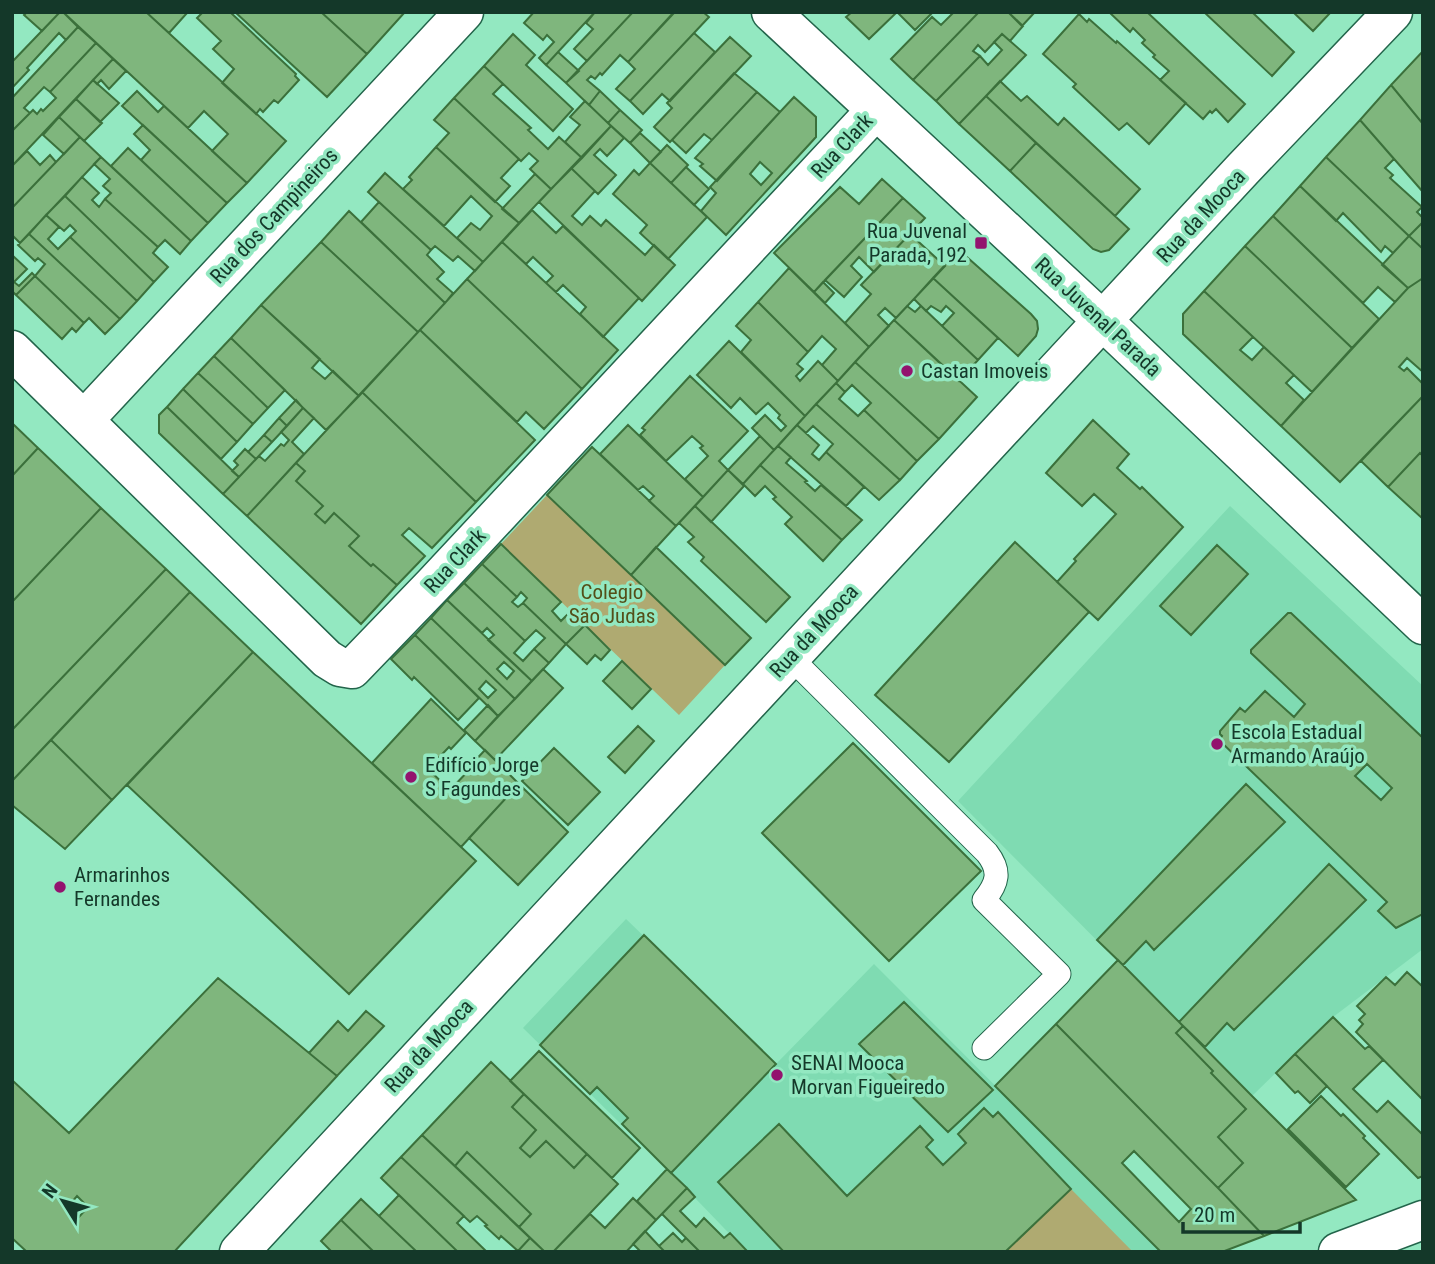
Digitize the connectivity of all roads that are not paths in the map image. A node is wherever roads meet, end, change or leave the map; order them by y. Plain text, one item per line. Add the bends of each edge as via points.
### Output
1 (464, 12) edge
2 (771, 12) edge
3 (1393, 12) edge
4 (876, 110) junction
5 (1103, 321) junction
6 (12, 350) edge
7 (84, 420) junction
8 (1423, 625) edge
9 (790, 657) junction
10 (984, 1048) dead end
11 (1423, 1220) edge
12 (239, 1252) edge
13 (1338, 1252) edge

1 - 7 street, Rua dos Campineiros
2 - 4 street, Rua Juvenal Parada
3 - 5 street, Rua da Mooca
4 - 5 street, Rua Juvenal Parada
4 - 7 street, Rua Clark via 352,669 327,659
5 - 8 street, Rua Juvenal Parada
5 - 9 street, Rua da Mooca
6 - 7 street, Rua Clark
9 - 10 lane via 987,853 995,863 996,875 994,889 984,900 1059,974
9 - 12 street, Rua da Mooca
11 - 13 street

